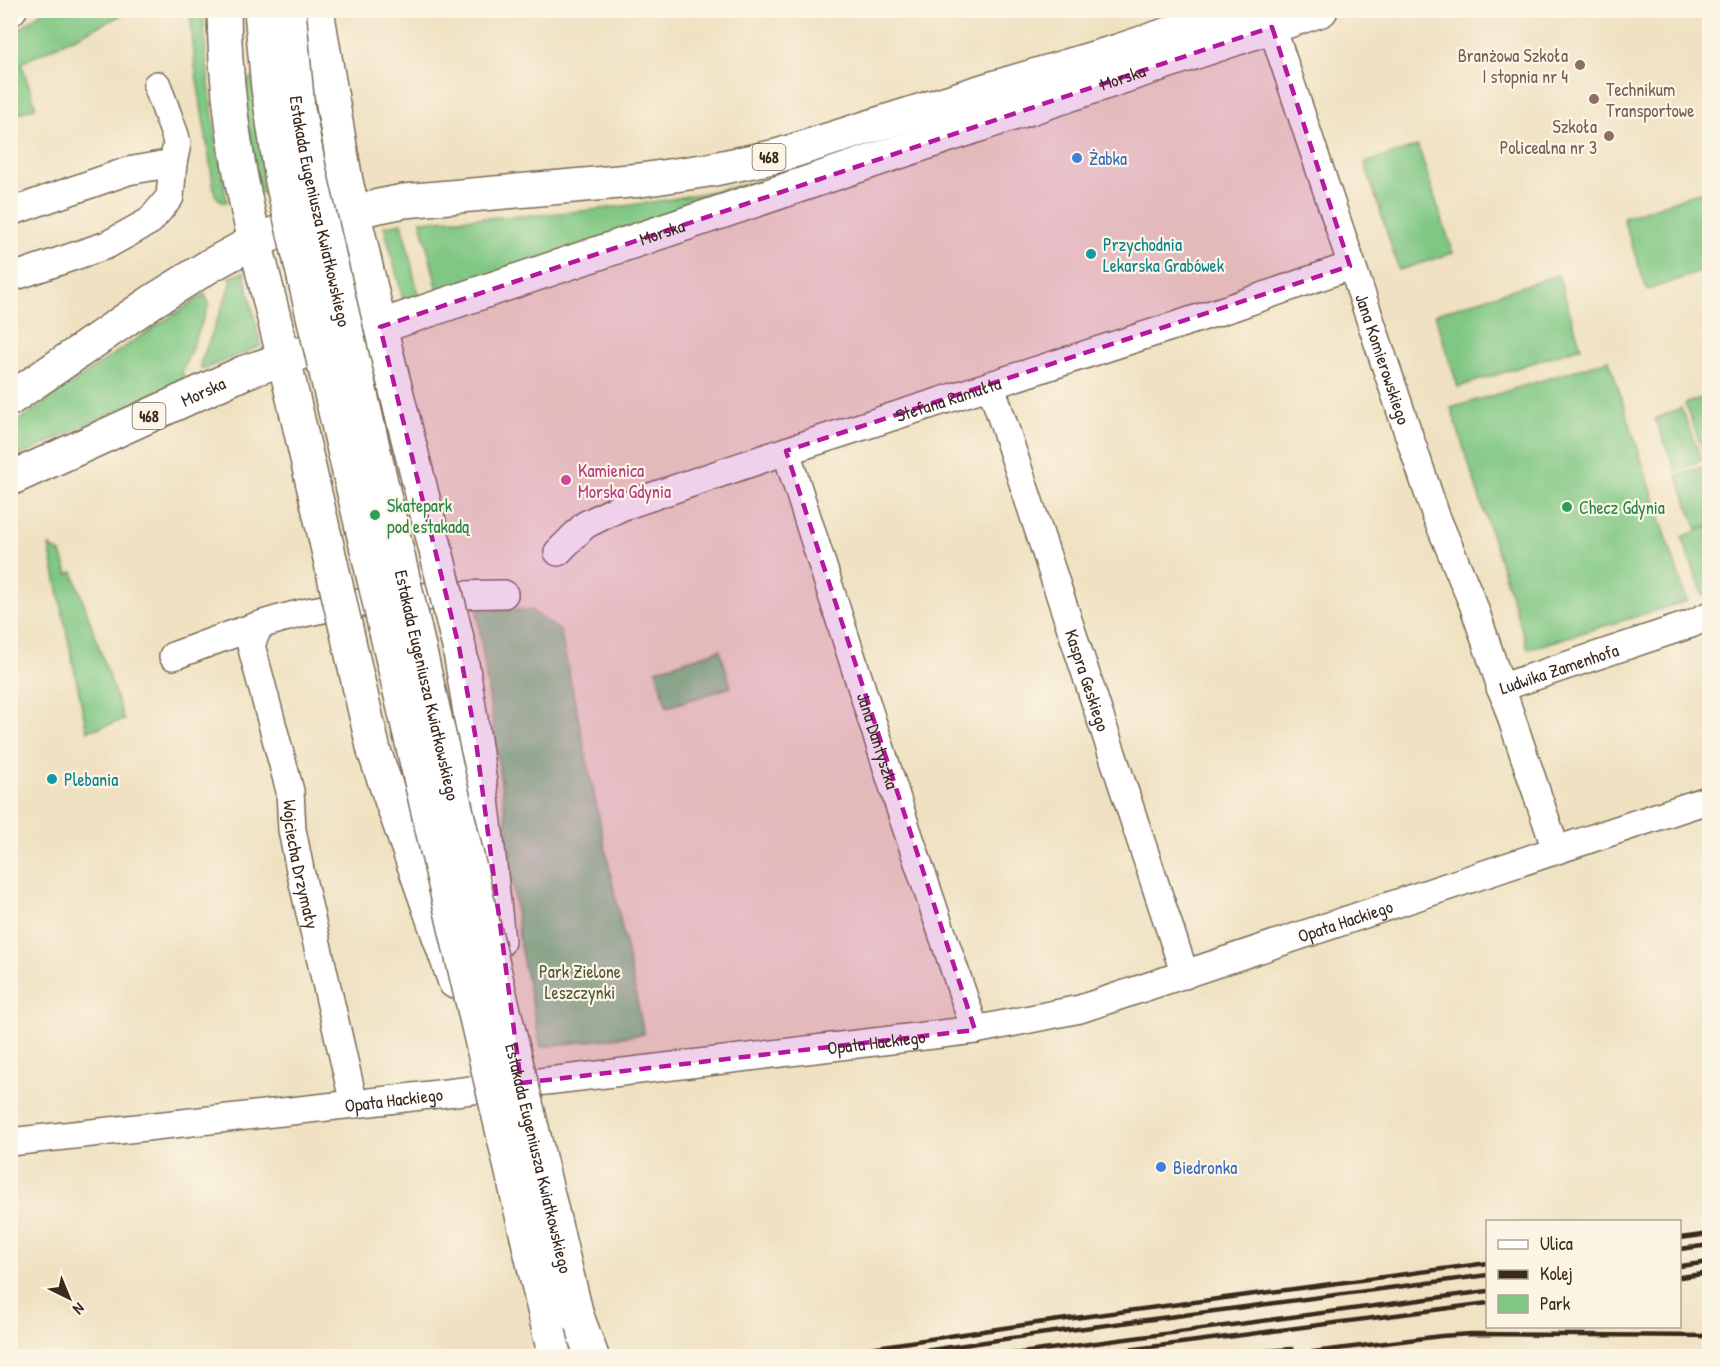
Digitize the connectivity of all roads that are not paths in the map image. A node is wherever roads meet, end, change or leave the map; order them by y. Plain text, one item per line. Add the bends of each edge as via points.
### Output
1 (261, 10) edge
2 (1240, 10) edge
3 (1321, 10) edge
4 (308, 15) edge
5 (224, 19) edge
6 (1272, 27) junction
7 (157, 85) dead end
8 (173, 163) junction
9 (353, 210) junction
10 (10, 213) edge
11 (255, 241) junction
12 (1350, 266) junction
13 (10, 278) edge
14 (380, 327) junction
15 (284, 359) junction
16 (988, 387) junction
17 (10, 399) edge
18 (786, 451) junction
19 (10, 479) edge
20 (558, 552) dead end
21 (504, 594) dead end
22 (1710, 615) edge
23 (259, 626) junction
24 (173, 656) dead end
25 (1500, 688) junction
26 (1710, 798) edge
27 (1556, 850) junction
28 (1185, 975) junction
29 (975, 1030) junction
30 (502, 1071) junction
31 (354, 1104) junction
32 (10, 1142) edge
33 (577, 1316) junction
34 (554, 1352) edge
35 (586, 1356) edge
36 (591, 1356) edge

1 - 30 main road, Estakada Eugeniusza Kwiatkowskiego, bridge via 282,182 457,933
2 - 9 main road, Morska / 468 via 777,156 641,180 430,198
3 - 6 main road, Morska / 468
4 - 5 main road
4 - 9 main road
4 - 30 main road, Estakada Eugeniusza Kwiatkowskiego, bridge via 298,109
5 - 11 main road via 228,94
6 - 12 street, Jana Komierowskiego
6 - 14 main road, Morska / 468
7 - 8 street via 177,144
8 - 10 street via 128,171
8 - 13 street via 170,197 150,221 107,245
9 - 11 main road, Morska / 468 via 311,220
9 - 14 main road
11 - 15 main road
11 - 17 main road, Morska / 468 via 153,301
12 - 16 street, Stefana Ramułta
12 - 25 street, Jana Komierowskiego
14 - 15 main road, Morska / 468
14 - 30 main road, bridge via 459,647 475,734 498,943
15 - 19 main road, Morska / 468 via 245,372
15 - 30 main road, bridge via 374,751
16 - 18 street, Stefana Ramułta
16 - 28 street, Kaspra Geskiego via 996,398
18 - 20 street, Stefana Ramułta via 621,507 585,525
18 - 29 street, Jana Dantyszka
21 - 23 street via 372,602 308,612
22 - 25 street, Ludwika Zamenhofa
23 - 24 street
23 - 31 street, Wojciecha Drzymały via 251,645 290,791 300,870
25 - 27 street, Ludwika Zamenhofa
26 - 27 street, Opata Hackiego
27 - 28 street, Opata Hackiego
28 - 29 street, Opata Hackiego via 1071,1011
29 - 31 street, Opata Hackiego
30 - 33 main road, Estakada Eugeniusza Kwiatkowskiego, bridge
30 - 34 main road, Estakada Eugeniusza Kwiatkowskiego, bridge
31 - 32 street, Opata Hackiego
33 - 35 main road, Estakada Eugeniusza Kwiatkowskiego
33 - 36 main road

